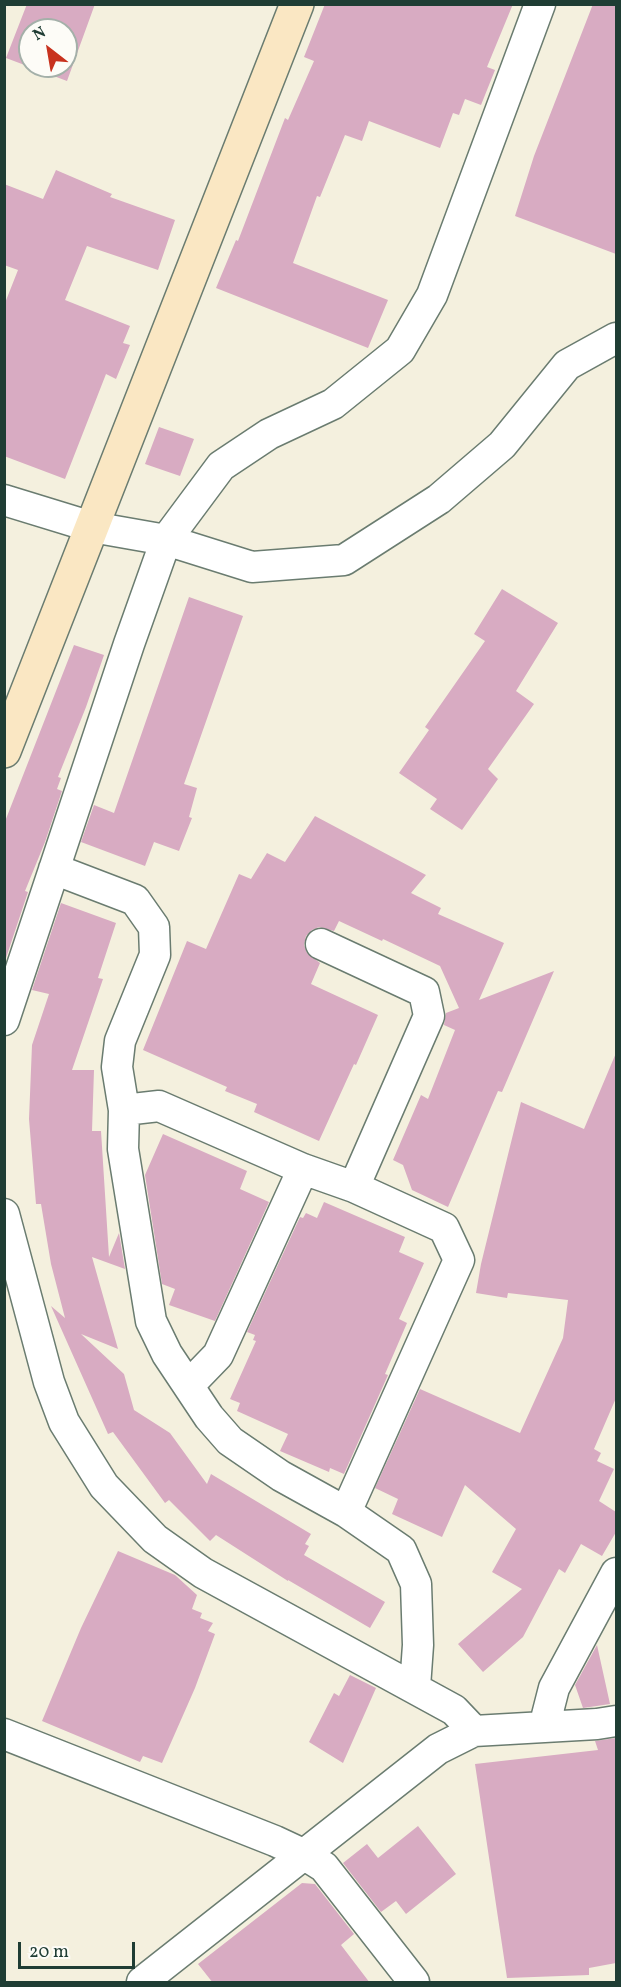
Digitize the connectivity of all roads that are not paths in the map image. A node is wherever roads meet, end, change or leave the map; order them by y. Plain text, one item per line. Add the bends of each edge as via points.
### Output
1 (297, 4) edge
2 (540, 4) edge
3 (616, 338) edge
4 (4, 500) edge
5 (92, 527) junction
6 (166, 540) junction
7 (4, 751) edge
8 (54, 869) junction
9 (321, 944) dead end
10 (4, 1020) edge
11 (124, 1110) junction
12 (303, 1169) junction
13 (354, 1187) junction
14 (4, 1215) edge
15 (189, 1385) junction
16 (346, 1512) junction
17 (616, 1573) edge
18 (415, 1687) junction
19 (616, 1721) edge
20 (544, 1727) junction
21 (474, 1731) junction
22 (4, 1734) edge
23 (305, 1855) junction
24 (142, 1983) edge
25 (414, 1983) edge

1 - 5 street
2 - 6 street via 432,295 400,350 333,404 269,434 221,466
3 - 6 street via 567,365 502,445 439,499 344,560 252,567
4 - 5 street
5 - 6 street
5 - 7 street
6 - 8 street
8 - 10 street
8 - 11 street via 135,900 154,927 155,955 120,1041 117,1067
9 - 13 street via 424,992 429,1016
11 - 12 street via 159,1106
11 - 15 street via 123,1149 151,1321 167,1354
12 - 13 street
12 - 15 street via 218,1355
13 - 16 street via 444,1228 459,1260
14 - 18 street via 60,1412 104,1486 155,1539 202,1573
15 - 16 street via 230,1441 281,1476
16 - 18 street via 401,1550 416,1584
17 - 20 street via 554,1688
18 - 21 street via 454,1710
19 - 20 street
20 - 21 street
21 - 23 street via 438,1749
22 - 23 street
23 - 24 street
23 - 25 street via 324,1867

